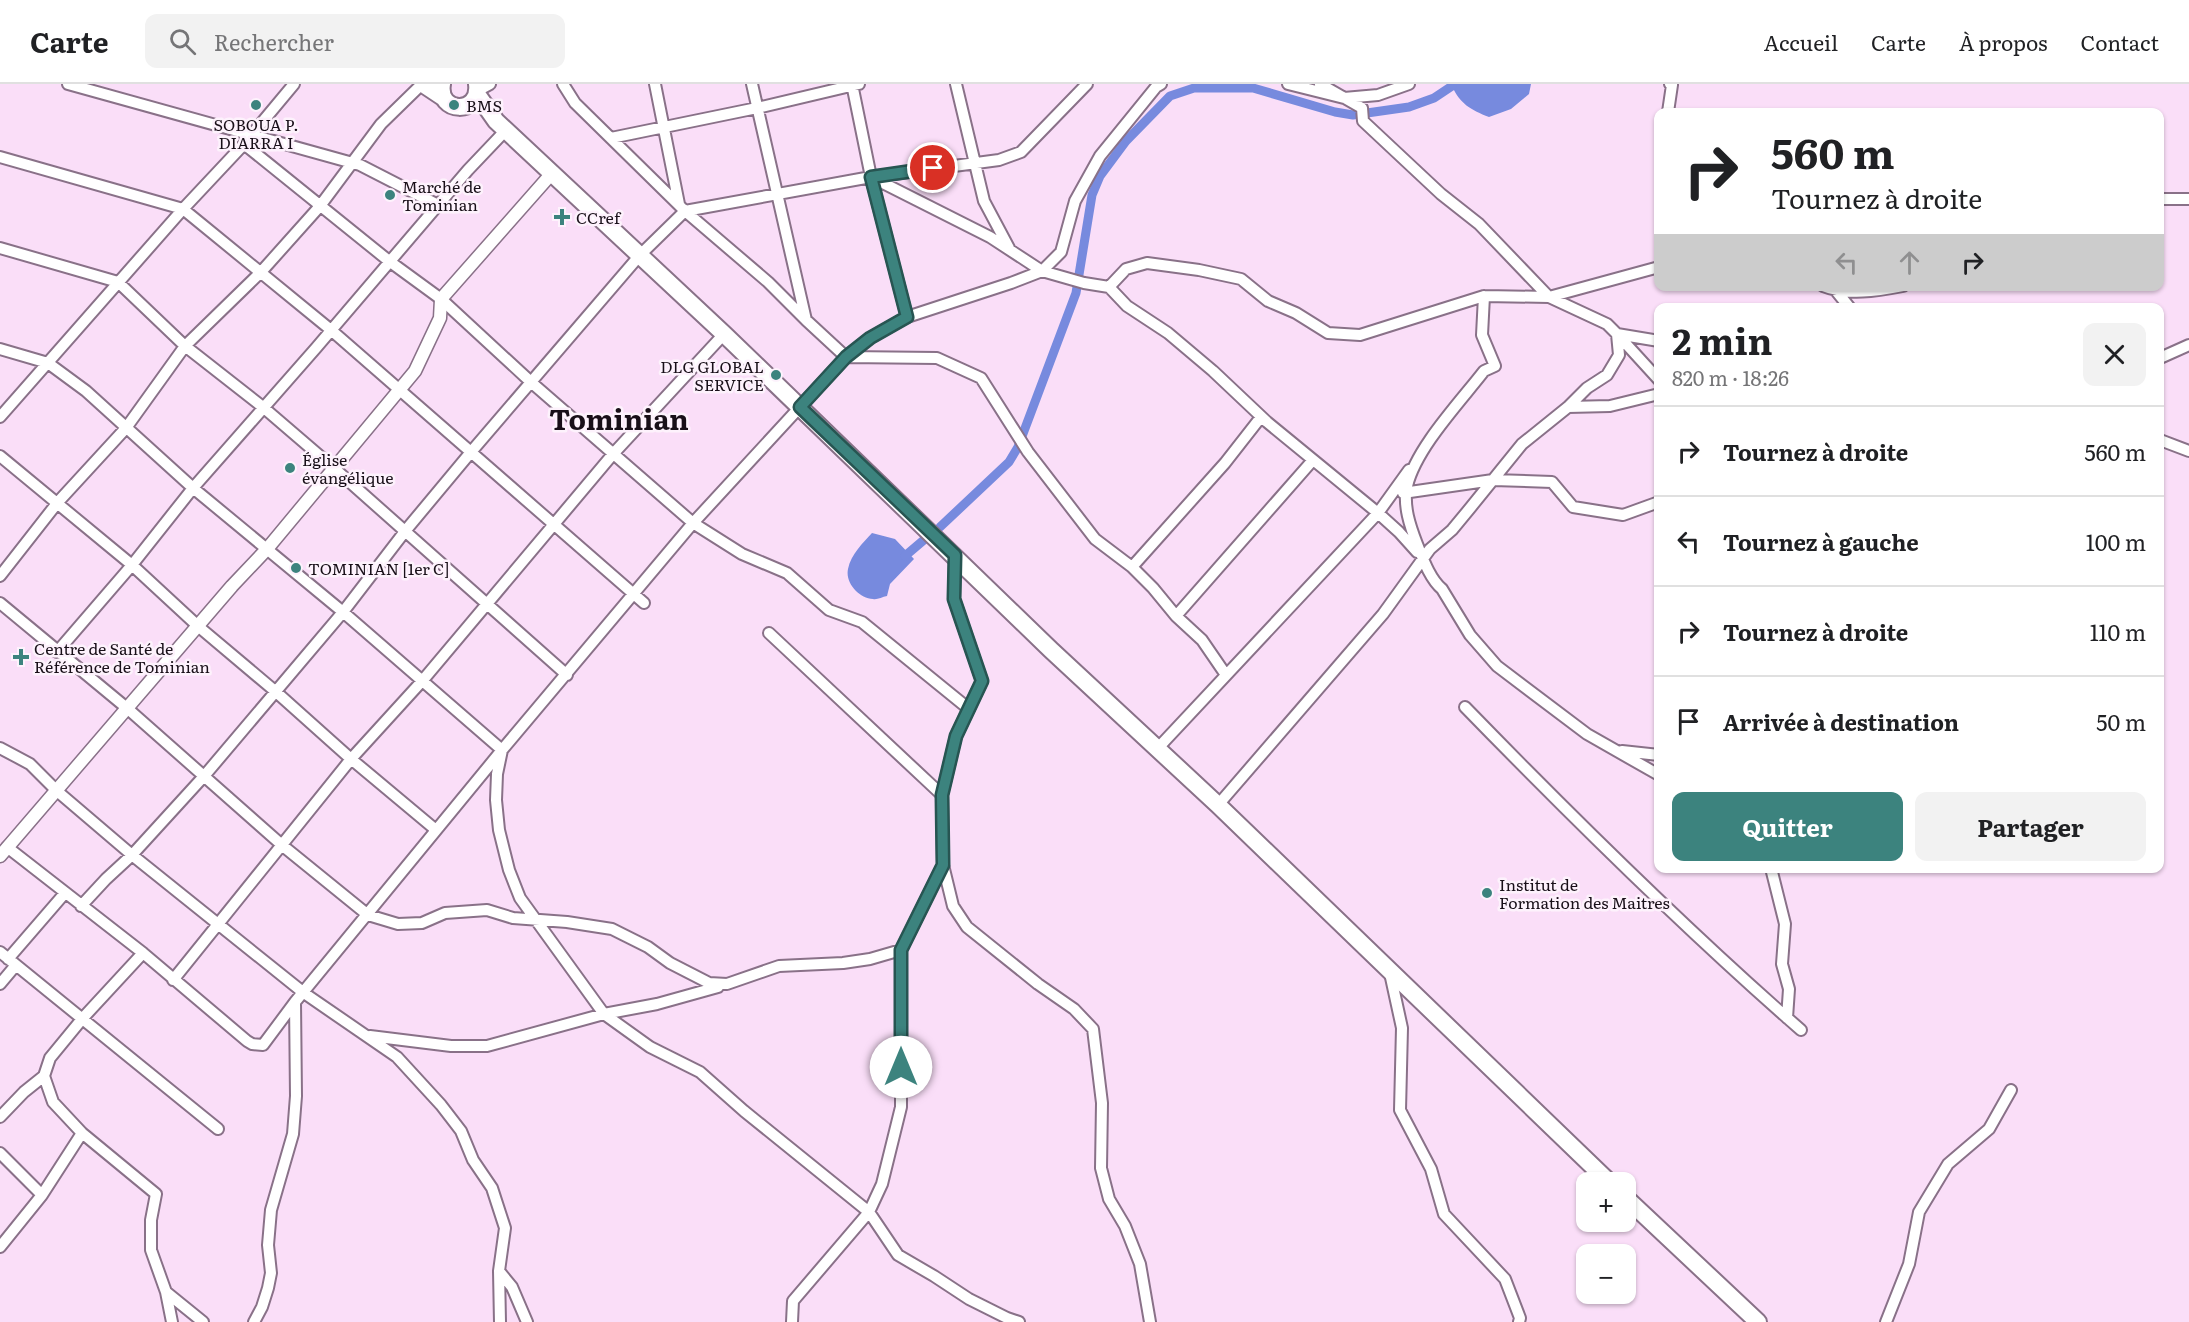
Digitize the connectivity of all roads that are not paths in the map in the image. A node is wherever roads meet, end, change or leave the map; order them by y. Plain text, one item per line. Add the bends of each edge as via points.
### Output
1 (68, 84) edge
2 (294, 84) edge
3 (422, 84) edge
4 (563, 84) edge
5 (655, 84) edge
6 (752, 84) edge
7 (956, 84) edge
8 (1087, 84) edge
9 (1161, 84) edge
10 (1288, 84) edge
11 (1320, 84) edge
12 (1409, 84) edge
13 (1670, 84) edge
14 (854, 85) edge
15 (480, 88) edge
16 (443, 91) edge
17 (1344, 98) junction
18 (460, 107) junction
19 (757, 108) junction
20 (1669, 108) edge
21 (501, 125) junction
22 (665, 128) junction
23 (252, 134) junction
24 (611, 138) junction
25 (244, 144) junction
26 (0, 157) edge
27 (975, 163) junction
28 (352, 164) junction
29 (553, 172) junction
30 (871, 177) junction
31 (778, 195) junction
32 (2164, 199) edge
33 (2189, 199) edge
34 (438, 205) junction
35 (320, 206) junction
36 (682, 208) junction
37 (183, 209) junction
38 (0, 248) edge
39 (1009, 249) junction
40 (640, 255) junction
41 (389, 261) junction
42 (1654, 268) edge
43 (1042, 271) junction
44 (261, 272) junction
45 (117, 282) junction
46 (1109, 287) junction
47 (1860, 291) edge
48 (1837, 292) joint
49 (1484, 296) junction
50 (1549, 297) junction
51 (441, 299) junction
52 (1846, 303) edge
53 (907, 317) junction
54 (806, 320) junction
55 (331, 330) junction
56 (724, 334) junction
57 (1617, 334) junction
58 (1654, 340) edge
59 (2189, 345) edge
60 (185, 346) junction
61 (0, 349) edge
62 (2164, 356) edge
63 (846, 357) junction
64 (48, 363) junction
65 (1654, 375) edge
66 (532, 383) junction
67 (400, 389) junction
68 (1654, 395) edge
69 (800, 407) junction
70 (1568, 407) junction
71 (264, 408) junction
72 (0, 417) edge
73 (1261, 417) junction
74 (126, 428) junction
75 (2164, 442) edge
76 (2189, 451) edge
77 (471, 452) junction
78 (613, 454) junction
79 (0, 456) edge
80 (1417, 458) junction
81 (1313, 460) junction
82 (335, 469) junction
83 (1493, 480) junction
84 (193, 488) junction
85 (1407, 492) junction
86 (1391, 497) junction
87 (58, 502) junction
88 (1654, 504) edge
89 (1378, 513) junction
90 (693, 523) junction
91 (555, 524) junction
92 (406, 530) junction
93 (267, 549) junction
94 (955, 555) junction
95 (1423, 559) junction
96 (132, 565) junction
97 (1132, 567) junction
98 (0, 576) edge
99 (634, 594) junction
100 (0, 603) edge
101 (644, 603) dead end
102 (488, 604) junction
103 (343, 612) junction
104 (1176, 616) junction
105 (199, 627) junction
106 (769, 633) dead end
107 (57, 651) junction
108 (567, 675) junction
109 (1226, 675) junction
110 (423, 680) junction
111 (275, 691) junction
112 (1465, 707) dead end
113 (128, 709) junction
114 (969, 709) junction
115 (0, 748) edge
116 (1158, 748) junction
117 (502, 750) junction
118 (1616, 751) junction
119 (1654, 755) edge
120 (351, 759) junction
121 (1654, 772) edge
122 (205, 775) junction
123 (57, 791) junction
124 (942, 795) junction
125 (1218, 805) junction
126 (436, 830) junction
127 (283, 846) junction
128 (3, 851) edge
129 (132, 855) junction
130 (943, 865) junction
131 (1772, 873) edge
132 (65, 893) junction
133 (81, 906) junction
134 (368, 915) junction
135 (536, 920) junction
136 (219, 924) junction
137 (901, 950) junction
138 (143, 953) junction
139 (8, 959) edge
140 (1389, 970) junction
141 (173, 980) junction
142 (0, 984) edge
143 (727, 984) junction
144 (304, 993) junction
145 (295, 1002) junction
146 (604, 1014) junction
147 (1787, 1018) junction
148 (82, 1019) junction
149 (1801, 1030) dead end
150 (367, 1036) junction
151 (44, 1076) junction
152 (2011, 1090) dead end
153 (0, 1117) edge
154 (218, 1129) dead end
155 (82, 1133) junction
156 (0, 1153) edge
157 (1599, 1172) edge
158 (42, 1195) junction
159 (1636, 1207) edge
160 (869, 1212) junction
161 (0, 1247) edge
162 (499, 1271) junction
163 (166, 1292) junction
164 (172, 1322) edge
165 (203, 1322) edge
166 (254, 1322) edge
167 (500, 1322) edge
168 (527, 1322) edge
169 (792, 1322) edge
170 (1019, 1322) edge
171 (1150, 1322) edge
172 (1519, 1322) edge
173 (1758, 1322) edge
174 (1886, 1322) edge

1 - 23 street
2 - 23 street
3 - 16 main road
3 - 28 street via 381,124
4 - 24 street via 575,103
5 - 22 street
6 - 19 street
7 - 27 street
8 - 27 street via 1021,152
9 - 43 street via 1100,156 1075,201 1061,252
10 - 17 street
11 - 17 street
12 - 17 street via 1378,95
13 - 20 street
14 - 19 street
14 - 30 street
15 - 18 main road via 470,104
15 - 21 main road
16 - 18 main road via 452,106
17 - 50 street via 1362,108 1363,121 1479,224
18 - 21 main road
19 - 22 street
19 - 31 street
21 - 29 main road
21 - 34 street
22 - 24 street
22 - 36 street
23 - 25 street
23 - 28 street
24 - 36 street
25 - 35 street
25 - 37 street
26 - 37 street
27 - 30 street
27 - 39 street via 984,201
28 - 34 street
28 - 35 street
29 - 40 main road
29 - 51 street
30 - 31 street
30 - 39 street
30 - 53 street
31 - 36 street
31 - 54 street
32 - 33 street
34 - 41 street
35 - 41 street
35 - 44 street
36 - 40 street
36 - 54 street
37 - 44 street
37 - 45 street
38 - 45 street
39 - 43 street
40 - 56 main road
40 - 66 street
41 - 51 street
41 - 55 street
42 - 50 street
43 - 46 street
43 - 53 street
44 - 55 street
44 - 60 street
45 - 60 street
45 - 64 street
46 - 49 street via 1126,269 1147,263 1169,264 1241,279 1268,301 1328,333 1360,335
46 - 73 street via 1127,306 1168,333 1213,371
47 - 48 street
48 - 52 street
49 - 50 street
49 - 80 street via 1482,335 1495,366 1484,371
50 - 57 street via 1607,324
51 - 66 street
51 - 67 street via 440,318 415,371
53 - 63 street
54 - 63 street
55 - 67 street
55 - 71 street
56 - 69 main road
56 - 78 street
57 - 58 street
57 - 65 street
57 - 70 street via 1619,356 1607,375
59 - 62 street
60 - 71 street
60 - 74 street
61 - 64 street
63 - 69 street
63 - 97 street via 937,358 981,378 1028,452 1095,539
64 - 72 street
64 - 74 street
66 - 77 street
66 - 78 street
67 - 77 street
67 - 82 street
68 - 70 street via 1610,406
69 - 90 street
69 - 94 main road
70 - 83 street via 1522,444
71 - 82 street
71 - 84 street
73 - 81 street
73 - 97 street
74 - 84 street
74 - 87 street
75 - 76 street
77 - 91 street
77 - 92 street
78 - 90 street
78 - 91 street
79 - 87 street
80 - 85 street
80 - 86 street
81 - 89 street
81 - 104 street
82 - 92 street
82 - 93 street
83 - 85 street
83 - 88 street via 1552,482 1572,507 1623,514
83 - 95 street
84 - 93 street
84 - 96 street
85 - 86 street
85 - 95 street via 1408,520
86 - 89 street
87 - 96 street
87 - 98 street
89 - 95 street
89 - 109 street
90 - 99 street
90 - 114 street via 742,554 787,573 829,609 862,622
91 - 99 street
91 - 102 street
92 - 102 street
92 - 103 street
93 - 103 street
93 - 105 street
94 - 114 street via 954,599 982,681
94 - 116 main road
95 - 118 street via 1470,635 1497,666 1587,734
95 - 125 street via 1383,614
96 - 105 street
96 - 107 street
97 - 104 street
99 - 101 street
99 - 108 street
100 - 107 street
102 - 108 street
102 - 110 street
103 - 110 street
103 - 111 street
104 - 109 street via 1202,640
105 - 111 street
105 - 113 street
106 - 124 street
107 - 113 street
108 - 117 street
109 - 116 street
110 - 117 street
110 - 120 street
111 - 120 street
111 - 122 street
112 - 147 street via 1568,813
113 - 122 street
113 - 123 street
114 - 124 street via 956,736
115 - 123 street via 30,764
116 - 125 main road
117 - 126 street
117 - 135 street via 496,800 499,830 520,898
118 - 119 street
118 - 121 street
120 - 126 street
120 - 127 street
122 - 127 street
122 - 129 street
123 - 128 street
123 - 129 street
124 - 130 street
125 - 140 main road
126 - 134 street
127 - 134 street
127 - 136 street
128 - 132 street
129 - 133 street
129 - 136 street
130 - 137 street
130 - 171 street via 953,906 968,927 1074,1009 1093,1029 1102,1103 1101,1168 1109,1199 1140,1264
131 - 147 street via 1785,924 1782,964 1789,989
132 - 133 street
132 - 139 street
133 - 138 street
134 - 135 street via 398,924 422,923 446,913 487,910
134 - 144 street
135 - 143 street via 612,929 709,983
135 - 146 street
136 - 141 street
136 - 144 street
137 - 143 street via 843,963 779,966
137 - 160 street via 901,1107 882,1184
138 - 141 street
138 - 148 street
139 - 142 street
139 - 148 street
140 - 157 main road
140 - 172 street via 1402,1028 1400,1110 1431,1169 1444,1215 1505,1279
141 - 145 street via 252,1044 263,1045
143 - 146 street
144 - 145 street
144 - 150 street
145 - 166 street via 293,1134 271,1210 268,1288
146 - 150 street via 487,1046
146 - 160 street via 650,1047 700,1072
147 - 149 street
148 - 151 street via 50,1058
148 - 154 street
150 - 162 street via 397,1057 461,1131 473,1160 492,1188 505,1228
151 - 153 street
151 - 155 street via 53,1102
152 - 174 street via 1989,1129 1948,1164 1919,1212 1909,1264
155 - 158 street
155 - 163 street via 156,1194 151,1250
156 - 158 street
158 - 161 street
159 - 173 main road
160 - 169 street via 793,1301
160 - 170 street via 898,1255 969,1299
162 - 167 street
162 - 168 street via 512,1287
163 - 164 street
163 - 165 street

